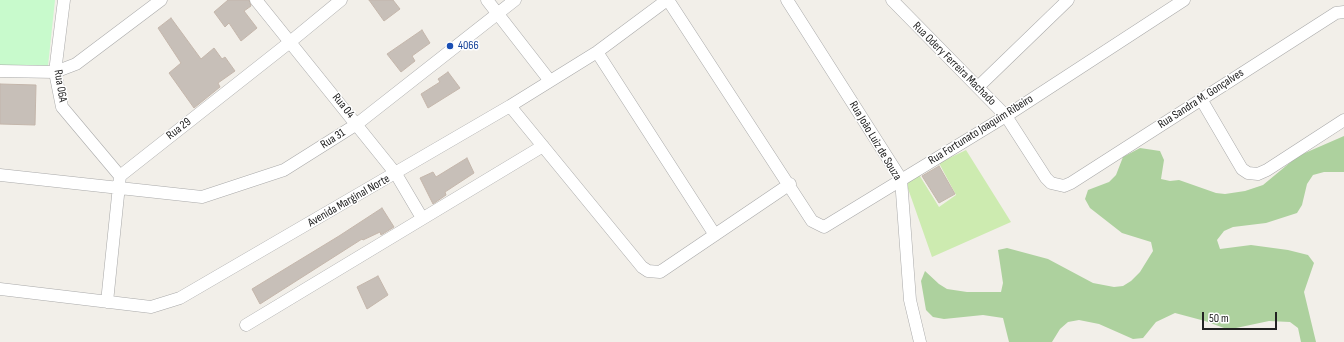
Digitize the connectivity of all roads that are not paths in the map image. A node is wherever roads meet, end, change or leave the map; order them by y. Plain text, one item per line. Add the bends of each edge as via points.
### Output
1 (64, 0) edge
2 (161, 0) edge
3 (256, 0) edge
4 (341, 0) edge
5 (487, 0) edge
6 (515, 0) edge
7 (668, 0) edge
8 (787, 0) edge
9 (1068, 0) edge
10 (1184, 0) edge
11 (899, 2) edge
12 (1344, 12) edge
13 (498, 15) junction
14 (290, 42) junction
15 (597, 52) junction
16 (0, 71) edge
17 (55, 72) junction
18 (550, 81) junction
19 (978, 87) junction
20 (1201, 99) junction
21 (510, 106) junction
22 (1006, 116) junction
23 (1344, 120) edge
24 (357, 124) junction
25 (543, 146) junction
26 (396, 174) junction
27 (0, 175) edge
28 (120, 176) junction
29 (901, 179) junction
30 (790, 184) junction
31 (1058, 185) joint
32 (117, 188) junction
33 (422, 218) junction
34 (716, 235) junction
35 (0, 289) edge
36 (107, 302) junction
37 (246, 325) dead end
38 (920, 342) edge

1 - 17 street, Rua 06A
2 - 17 street via 76,64
3 - 14 street, Rua 04
4 - 14 street, Rua 29
5 - 13 street
6 - 13 street, Rua 31
7 - 15 street, Avenida Marginal Norte
7 - 30 street
8 - 29 street, Rua João Luiz de Souza
9 - 19 street
10 - 22 street, Rua Fortunato Joaquim Ribeiro
11 - 19 street, Rua Odery Ferreira Machado
12 - 20 street, Rua Sandra M. Gonçalves via 1336,13
13 - 18 street
13 - 24 street, Rua 31
14 - 24 street, Rua 04
14 - 28 street, Rua 29
15 - 18 street, Avenida Marginal Norte
15 - 34 street
16 - 17 street
17 - 28 street, Rua 06A via 62,106
18 - 21 street, Avenida Marginal Norte
19 - 22 street, Rua Odery Ferreira Machado
20 - 23 street via 1242,169 1248,173 1258,174 1267,170
20 - 31 street, Rua Sandra M. Gonçalves via 1071,183
21 - 25 street
21 - 26 street, Avenida Marginal Norte
22 - 29 street, Rua Fortunato Joaquim Ribeiro
22 - 31 street, Rua Odery Ferreira Machado via 1046,178
24 - 26 street, Rua 04
24 - 32 street, Rua 31 via 284,170 202,197
25 - 33 street
25 - 34 street via 642,267 648,271 660,272
26 - 33 street, Rua 04
26 - 36 street, Avenida Marginal Norte via 180,298 150,307
27 - 32 street
28 - 32 street
29 - 30 street, Rua Fortunato Joaquim Ribeiro via 824,226 812,221
29 - 38 street, Rua João Luiz de Souza via 910,300
30 - 34 street
32 - 36 street
33 - 37 street
35 - 36 street, Avenida Marginal Norte

